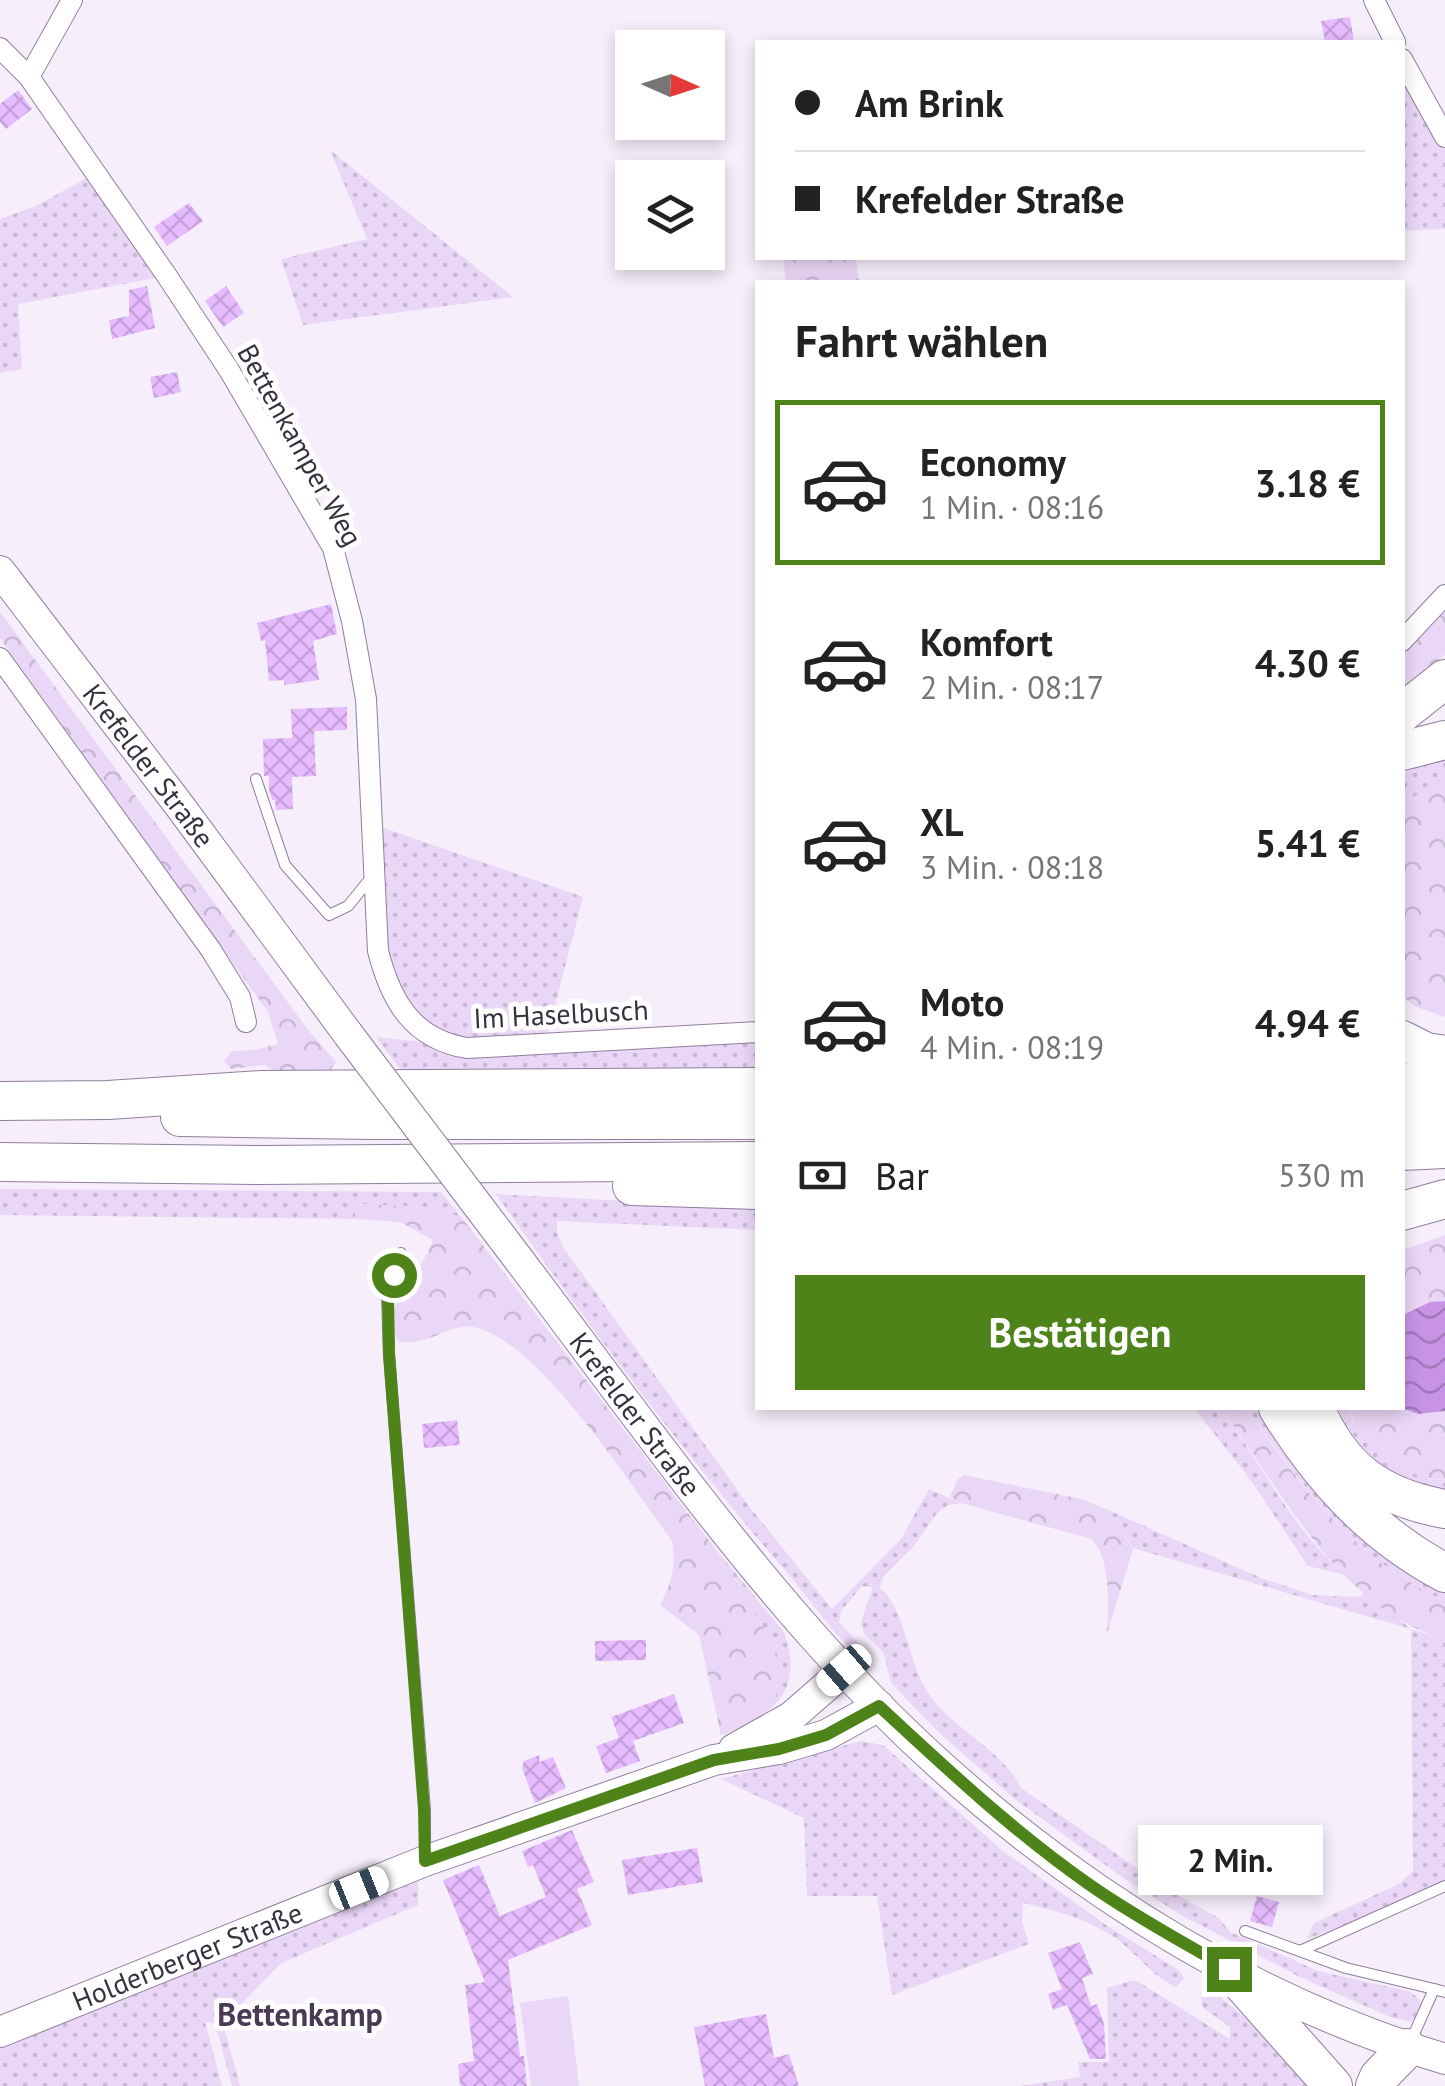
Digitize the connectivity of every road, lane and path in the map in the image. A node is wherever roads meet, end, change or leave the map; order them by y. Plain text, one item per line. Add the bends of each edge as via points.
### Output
1 (72, 0) edge
2 (1374, 0) edge
3 (1393, 40) edge
4 (11, 65) edge
5 (1405, 65) edge
6 (1445, 138) edge
7 (0, 571) edge
8 (1445, 595) edge
9 (1405, 638) edge
10 (0, 658) edge
11 (1445, 679) edge
12 (1405, 711) edge
13 (1445, 740) edge
14 (1405, 750) edge
15 (256, 779) dead end
16 (374, 873) junction
17 (246, 1022) dead end
18 (755, 1032) edge
19 (1405, 1042) edge
20 (1445, 1055) edge
21 (755, 1086) edge
22 (1413, 1087) edge
23 (0, 1101) edge
24 (1445, 1112) edge
25 (0, 1114) edge
26 (755, 1120) edge
27 (1445, 1149) edge
28 (1405, 1151) edge
29 (755, 1161) edge
30 (0, 1162) edge
31 (260, 1166) junction
32 (1405, 1185) edge
33 (1445, 1185) edge
34 (755, 1192) edge
35 (1445, 1199) edge
36 (1405, 1211) edge
37 (400, 1253) dead end
38 (1279, 1410) edge
39 (1315, 1410) edge
40 (1445, 1509) edge
41 (1445, 1573) edge
42 (844, 1670) junction
43 (879, 1706) junction
44 (714, 1760) junction
45 (425, 1861) junction
46 (1445, 1886) edge
47 (1245, 1931) dead end
48 (1299, 1951) junction
49 (1229, 1969) junction
50 (1440, 1990) edge
51 (0, 2032) edge
52 (1407, 2048) junction
53 (1445, 2060) edge
54 (1333, 2086) edge
55 (1376, 2086) edge
56 (1395, 2086) edge

1 - 4 street
2 - 3 street
4 - 16 street, Bettenkamper Weg via 229,370 333,548 366,699
5 - 6 street
7 - 42 main road, Krefelder Straße, bridge via 686,1480
8 - 9 street
10 - 17 street via 211,950 240,997
11 - 12 highway
13 - 14 highway
15 - 16 lane via 285,865 329,915 348,906
16 - 18 street, Im Haselbusch via 378,951 387,985 420,1028 443,1044
19 - 20 highway
21 - 23 highway via 261,1090
22 - 24 highway
25 - 26 highway
27 - 28 highway
29 - 31 highway
30 - 31 highway
31 - 34 highway
32 - 33 highway
35 - 36 highway
37 - 45 lane via 388,1297 389,1354
38 - 41 highway via 1330,1483 1367,1521
39 - 40 highway via 1360,1476 1414,1504
42 - 43 main road, Krefelder Straße
42 - 44 main road, Holderberger Straße via 791,1716
43 - 44 main road, Holderberger Straße via 826,1735
43 - 49 main road, Krefelder Straße via 1061,1863
44 - 45 main road, Holderberger Straße
45 - 51 main road, Holderberger Straße
46 - 48 lane
47 - 48 lane
48 - 50 lane
49 - 52 main road, Krefelder Straße
49 - 54 highway
50 - 52 lane
52 - 53 main road, Krefelder Straße
52 - 55 highway
52 - 56 highway

